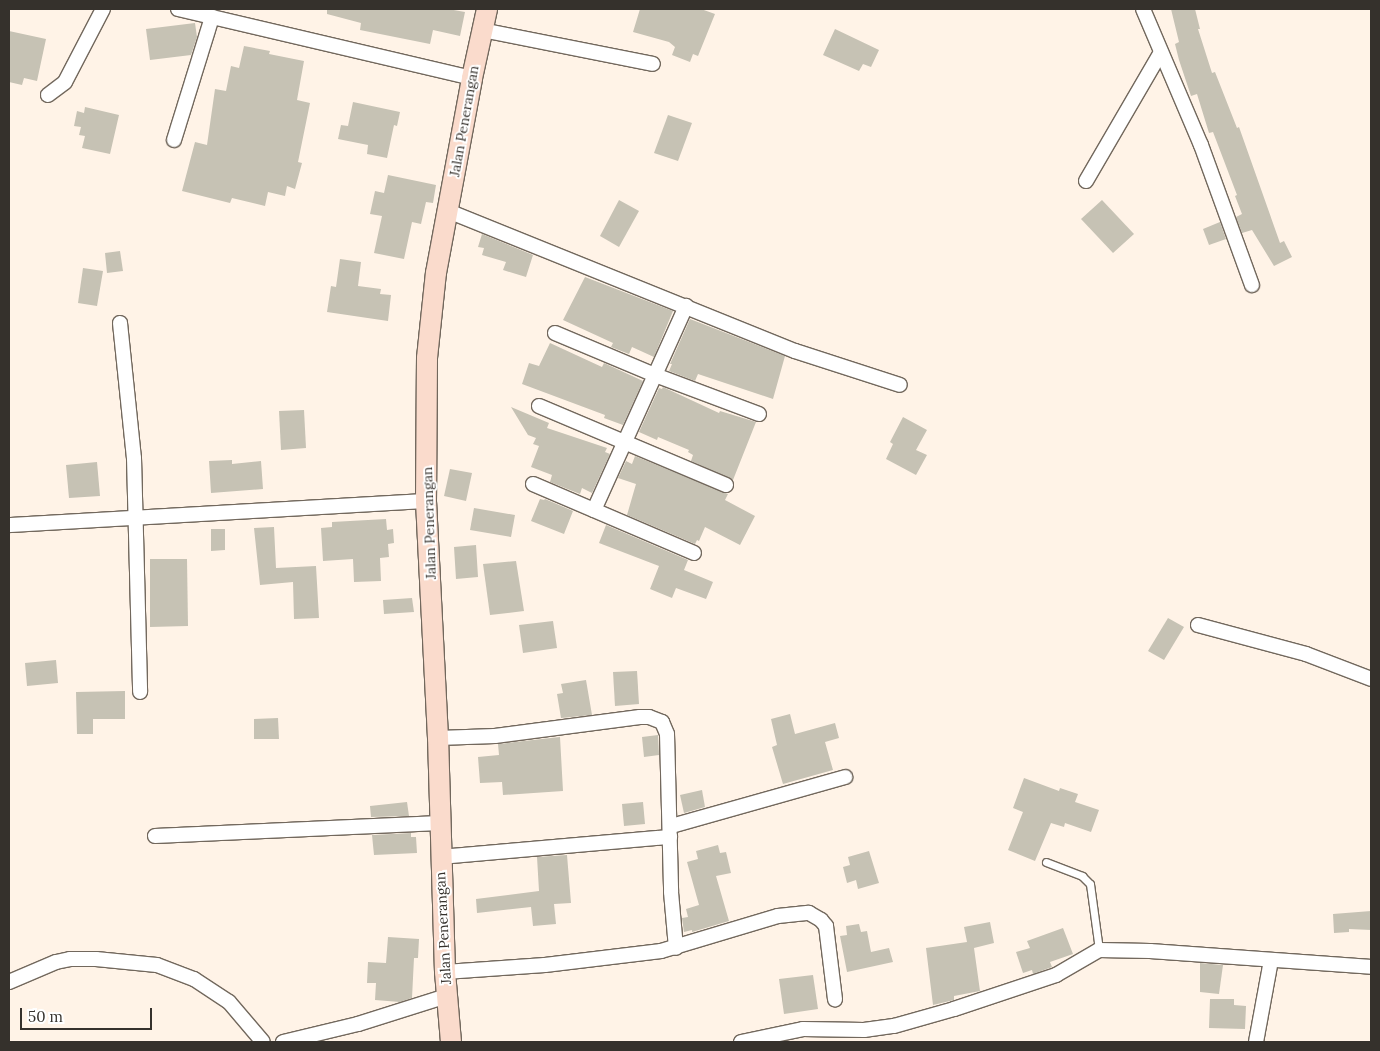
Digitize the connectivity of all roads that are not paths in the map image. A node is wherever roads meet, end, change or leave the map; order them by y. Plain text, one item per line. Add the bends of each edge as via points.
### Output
1 (103, 9) edge
2 (178, 9) edge
3 (487, 9) edge
4 (1143, 9) edge
5 (212, 17) junction
6 (482, 30) junction
7 (1161, 52) junction
8 (653, 64) dead end
9 (472, 78) junction
10 (48, 95) dead end
11 (174, 140) dead end
12 (1086, 181) dead end
13 (448, 211) junction
14 (1252, 285) dead end
15 (686, 306) junction
16 (120, 323) dead end
17 (555, 332) dead end
18 (655, 375) junction
19 (900, 385) dead end
20 (538, 406) dead end
21 (759, 414) dead end
22 (626, 444) junction
23 (533, 484) dead end
24 (726, 485) dead end
25 (426, 501) junction
26 (594, 510) junction
27 (135, 516) junction
28 (9, 525) edge
29 (694, 552) dead end
30 (1198, 625) dead end
31 (1371, 679) edge
32 (140, 692) dead end
33 (438, 738) junction
34 (845, 777) dead end
35 (440, 823) junction
36 (670, 831) junction
37 (155, 836) dead end
38 (440, 856) junction
39 (1046, 862) dead end
40 (676, 948) junction
41 (1099, 950) junction
42 (1271, 960) junction
43 (1371, 967) edge
44 (445, 972) junction
45 (9, 982) edge
46 (446, 996) junction
47 (834, 999) dead end
48 (263, 1042) edge
49 (282, 1042) edge
50 (451, 1042) edge
51 (741, 1042) edge
52 (1256, 1042) edge

1 - 10 street via 65,82
2 - 5 street
3 - 6 street, Jalan Penerangan
4 - 7 street
5 - 9 street
5 - 11 street
6 - 8 street
6 - 9 street, Jalan Penerangan
7 - 12 street
7 - 14 street via 1201,145
9 - 13 street, Jalan Penerangan
13 - 15 street
13 - 25 street, Jalan Penerangan via 436,273 427,358
15 - 18 street
15 - 19 street via 795,351
16 - 27 street via 132,426
17 - 18 street
18 - 21 street
18 - 22 street
20 - 22 street
22 - 24 street
22 - 26 street
23 - 26 street
25 - 27 street
25 - 33 street, Jalan Penerangan
26 - 29 street
27 - 28 street
27 - 32 street
30 - 31 street via 1306,654
33 - 35 street, Jalan Penerangan
33 - 36 street via 495,736 640,717 656,719 662,722 667,734
34 - 36 street
35 - 37 street
35 - 38 street, Jalan Penerangan
36 - 38 street
36 - 40 street
38 - 44 street, Jalan Penerangan
39 - 41 lane via 1082,876 1090,884
40 - 44 street via 614,958
40 - 47 street via 778,916 809,913 826,926
41 - 42 street
41 - 51 street via 1056,974 894,1026 864,1030 803,1030
42 - 43 street
42 - 52 street
44 - 46 street, Jalan Penerangan
45 - 48 street via 56,962 70,960 157,964 194,979 229,1002
46 - 49 street via 358,1024
46 - 50 street, Jalan Penerangan

